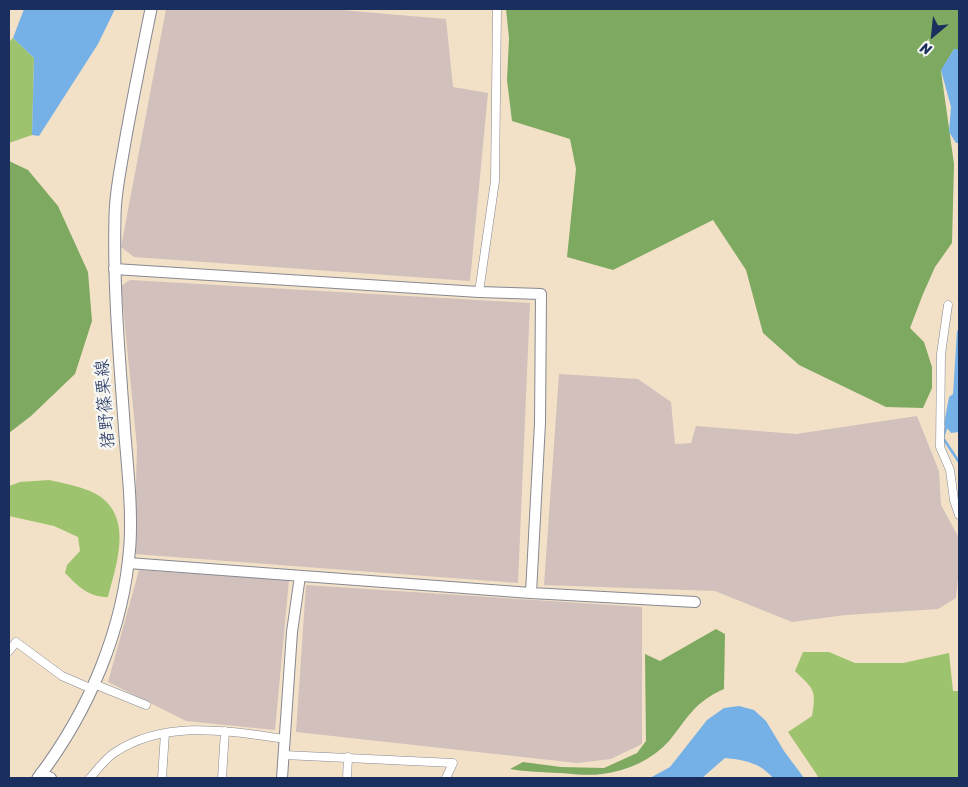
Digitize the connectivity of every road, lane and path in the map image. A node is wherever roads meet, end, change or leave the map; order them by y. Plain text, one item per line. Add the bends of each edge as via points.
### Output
1 (151, 9) edge
2 (497, 9) edge
3 (114, 269) junction
4 (479, 292) junction
5 (948, 305) dead end
6 (959, 516) edge
7 (128, 563) junction
8 (300, 576) junction
9 (530, 593) junction
10 (696, 602) dead end
11 (12, 641) edge
12 (9, 651) edge
13 (93, 687) junction
14 (146, 705) dead end
15 (225, 732) junction
16 (165, 733) junction
17 (285, 739) junction
18 (284, 754) junction
19 (348, 757) junction
20 (43, 777) edge
21 (90, 778) edge
22 (162, 778) edge
23 (222, 778) edge
24 (282, 778) edge
25 (347, 778) edge
26 (446, 778) edge

1 - 3 main road, 猪野篠栗線 via 119,177
2 - 4 street via 495,181
3 - 4 street
3 - 7 main road, 猪野篠栗線 via 130,502
4 - 9 street via 541,294 540,423
5 - 6 street via 941,354 940,447 950,470
7 - 8 street
7 - 13 main road, 猪野篠栗線 via 114,630
8 - 9 street
8 - 17 street via 292,632
9 - 10 street
11 - 12 street
11 - 13 street via 62,676
13 - 14 street
13 - 20 main road, 猪野篠栗線
15 - 16 street
15 - 17 street
15 - 23 street
16 - 21 street via 139,739 112,754
16 - 22 street
17 - 18 street
18 - 19 street
18 - 24 street
19 - 25 street
19 - 26 street via 453,763

